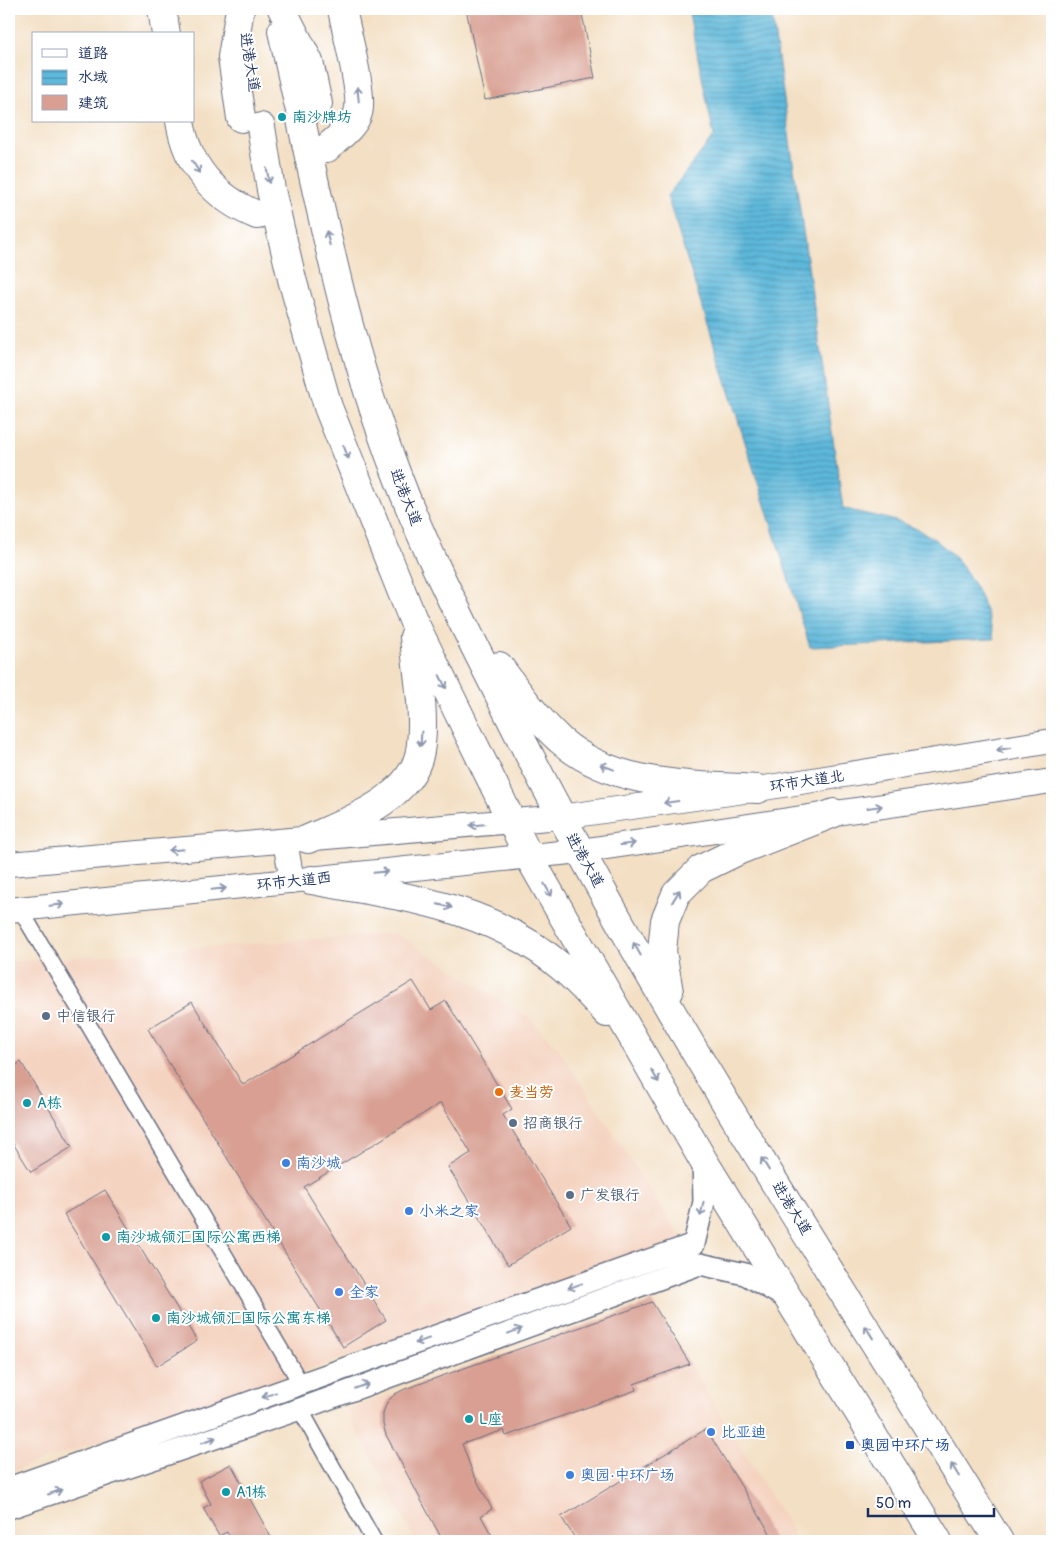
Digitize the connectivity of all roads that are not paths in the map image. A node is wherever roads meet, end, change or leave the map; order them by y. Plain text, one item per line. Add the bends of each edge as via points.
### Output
1 (241, 9) edge
2 (278, 9) edge
3 (282, 9) edge
4 (342, 9) edge
5 (309, 112) junction
6 (180, 122) edge
7 (251, 122) junction
8 (327, 148) junction
9 (257, 215) junction
10 (372, 404) junction
11 (328, 407) junction
12 (378, 533) junction
13 (423, 540) junction
14 (454, 604) junction
15 (413, 620) junction
16 (1052, 741) edge
17 (1052, 781) edge
18 (758, 789) junction
19 (834, 814) junction
20 (561, 817) junction
21 (511, 823) junction
22 (297, 840) junction
23 (580, 851) junction
24 (529, 857) junction
25 (9, 864) edge
26 (301, 881) junction
27 (15, 910) edge
28 (672, 1011) junction
29 (635, 1041) junction
30 (703, 1160) junction
31 (788, 1299) junction
32 (301, 1384) junction
33 (300, 1409) junction
34 (9, 1488) edge
35 (9, 1508) edge
36 (374, 1541) edge
37 (938, 1541) edge
38 (999, 1541) edge

1 - 7 highway via 232,57
2 - 5 highway, 进港大道
3 - 5 highway via 309,62
8 -> 4 highway via 351,125 358,113 358,96
5 - 8 highway
10 -> 5 highway, 进港大道 via 342,299
6 -> 9 highway via 182,137 204,177 237,207
7 - 9 highway
7 -> 11 highway
8 - 10 highway via 370,340
9 - 11 highway via 291,325
10 - 13 highway, 进港大道
11 -> 12 highway
12 - 13 highway via 397,547
12 - 15 highway
13 - 14 highway, 进港大道
18 -> 14 highway via 676,784 631,776 591,761 561,741 532,710
14 - 20 highway, 进港大道
15 -> 21 highway
15 -> 22 highway via 420,753 406,781 388,799 366,813
16 -> 18 main road, 环市大道北
19 -> 17 main road
18 -> 20 main road, 环市大道北
23 -> 19 main road
28 -> 19 highway via 662,950 665,921 676,894 701,869 740,850
20 - 21 main road
20 - 23 highway, 进港大道
21 -> 22 main road
21 - 24 highway
22 -> 25 main road
22 - 26 main road
23 - 24 main road, 环市大道西
28 -> 23 highway, 进港大道
26 -> 24 main road, 环市大道西
24 -> 29 highway
27 -> 26 main road, 环市大道西
26 -> 29 highway via 456,908 495,924 564,969
27 - 32 street
38 -> 28 highway, 进港大道
29 -> 30 highway
30 - 31 highway
30 -> 32 street via 704,1202 694,1244
33 -> 31 street via 700,1264 744,1274
31 - 37 highway
32 -> 34 street
35 -> 33 street
33 - 36 street

